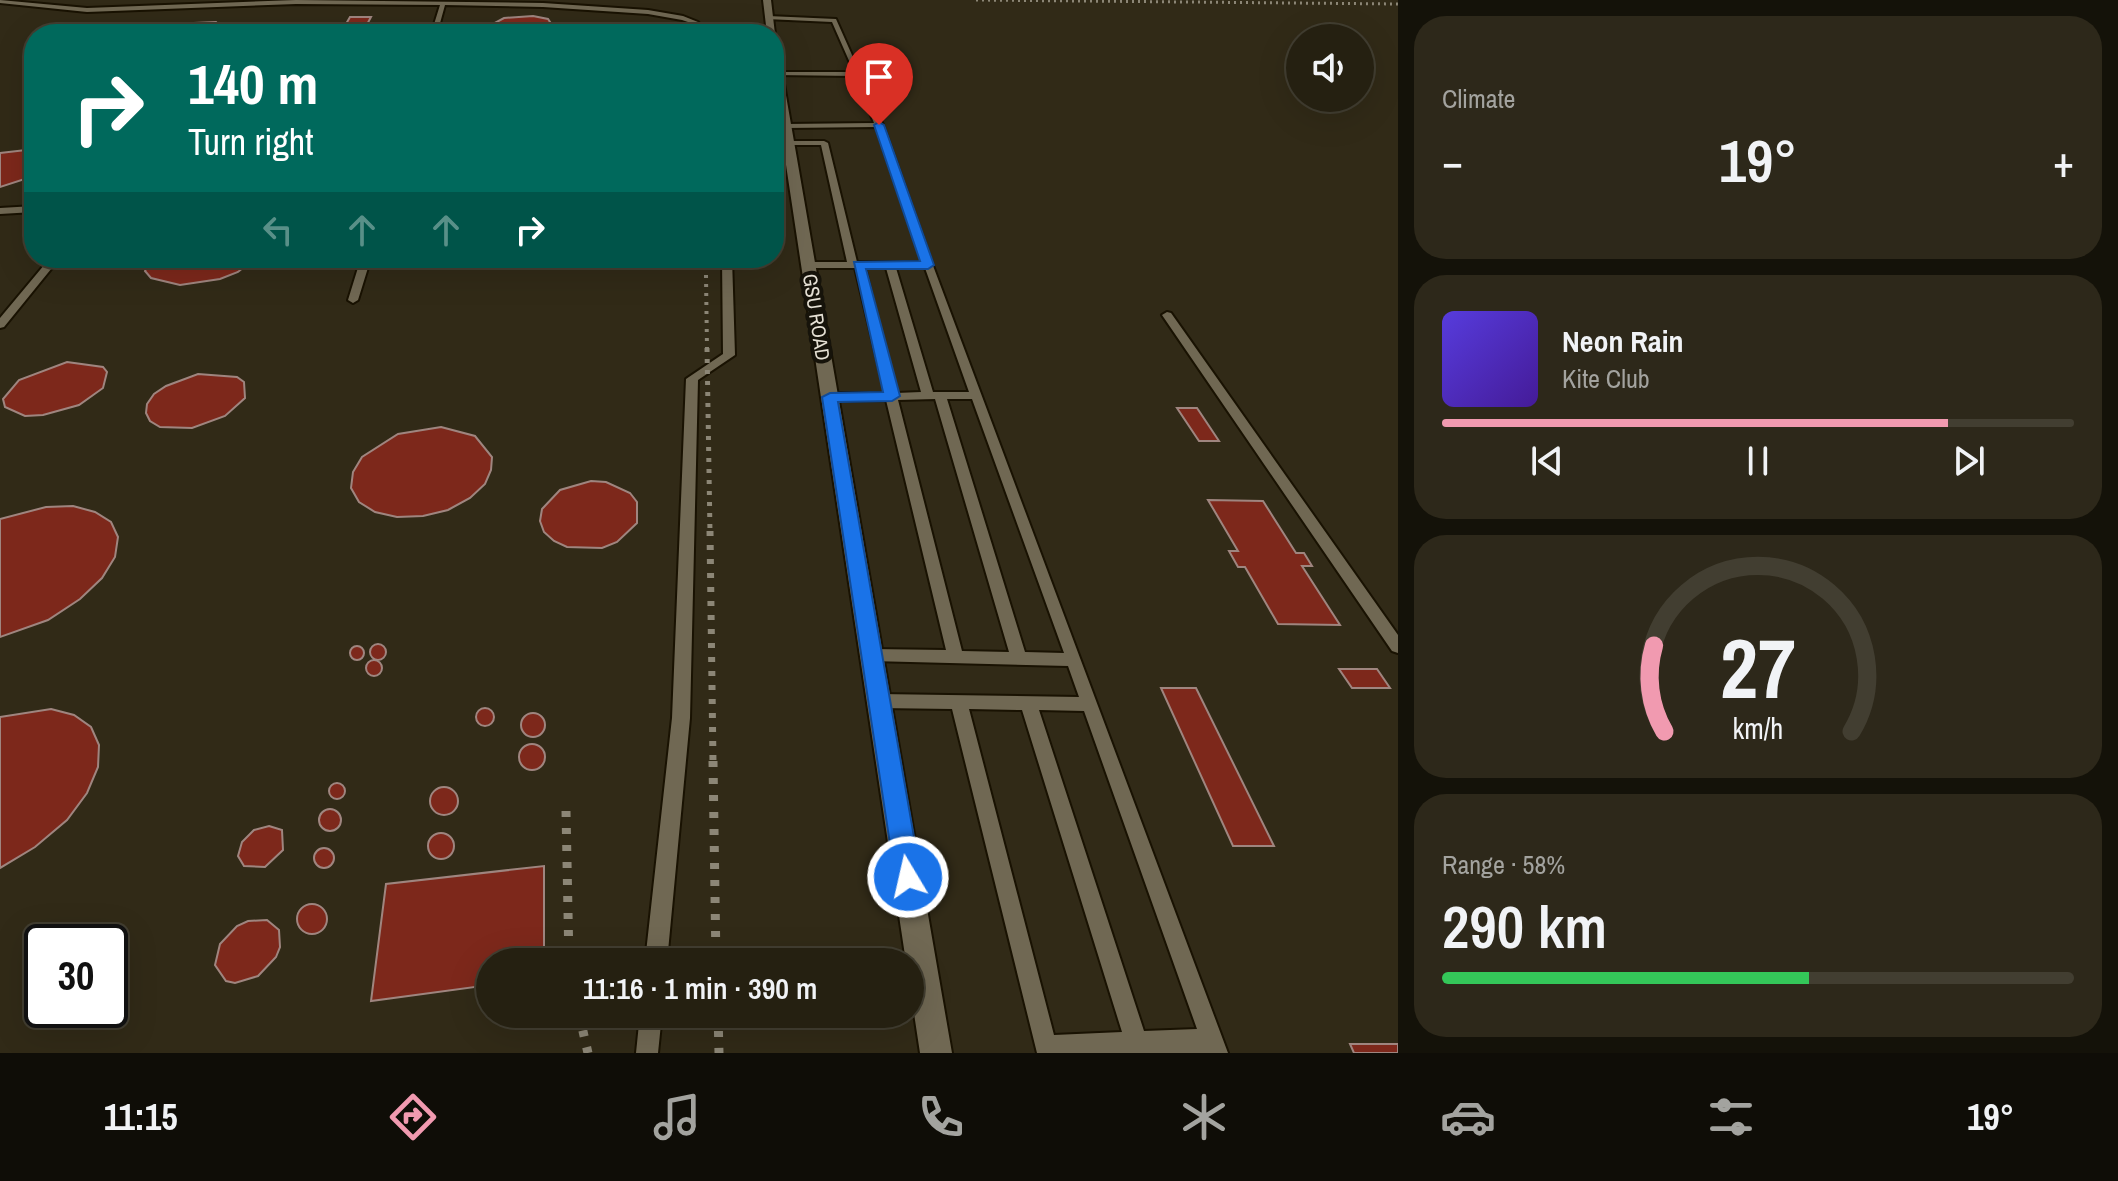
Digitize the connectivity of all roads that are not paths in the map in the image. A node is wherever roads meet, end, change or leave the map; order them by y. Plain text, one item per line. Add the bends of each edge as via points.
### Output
1 (767, 0) edge
2 (0, 1) edge
3 (443, 4) junction
4 (767, 14) junction
5 (437, 24) edge
6 (697, 24) edge
7 (769, 24) edge
8 (784, 66) edge
9 (858, 74) junction
10 (784, 115) edge
11 (879, 125) junction
12 (787, 134) junction
13 (24, 210) edge
14 (0, 211) edge
15 (928, 264) junction
16 (808, 265) junction
17 (856, 265) junction
18 (890, 265) junction
19 (47, 268) edge
20 (363, 268) edge
21 (727, 268) edge
22 (353, 300) dead end
23 (1167, 315) dead end
24 (0, 325) edge
25 (976, 395) junction
26 (892, 396) junction
27 (934, 396) junction
28 (830, 397) junction
29 (1398, 647) edge
30 (871, 655) junction
31 (956, 657) junction
32 (1019, 659) junction
33 (1074, 660) junction
34 (879, 701) junction
35 (959, 702) junction
36 (1028, 703) junction
37 (1090, 704) junction
38 (657, 948) edge
39 (650, 1028) edge
40 (1214, 1047) edge
41 (1138, 1048) edge
42 (1047, 1050) edge
43 (647, 1053) edge
44 (936, 1053) edge

1 - 4 street
2 - 3 lane via 87,10 296,2
3 - 5 lane
3 - 6 lane via 594,7
4 - 7 street
4 - 9 lane via 834,20
8 - 9 lane
9 - 11 lane
10 - 12 street, GSU ROAD
11 - 12 lane
11 - 15 lane
12 - 16 street, GSU ROAD
12 - 17 lane via 824,143
13 - 14 lane
15 - 18 lane
15 - 25 lane
16 - 17 lane
16 - 28 street, GSU ROAD
17 - 18 lane
17 - 26 lane
18 - 27 lane
19 - 24 lane
20 - 22 lane
21 - 38 lane via 729,355 692,379 681,718
23 - 29 lane
25 - 27 lane
25 - 33 lane
26 - 27 lane
26 - 28 lane
26 - 31 lane
27 - 32 lane
28 - 30 street, GSU ROAD
30 - 31 lane
30 - 34 street, GSU ROAD
31 - 32 lane
32 - 33 lane
33 - 37 lane
34 - 35 lane
34 - 44 street, GSU ROAD
35 - 36 lane
35 - 42 lane
36 - 37 lane
36 - 41 lane
37 - 40 lane
39 - 43 lane
40 - 41 lane
41 - 42 lane

